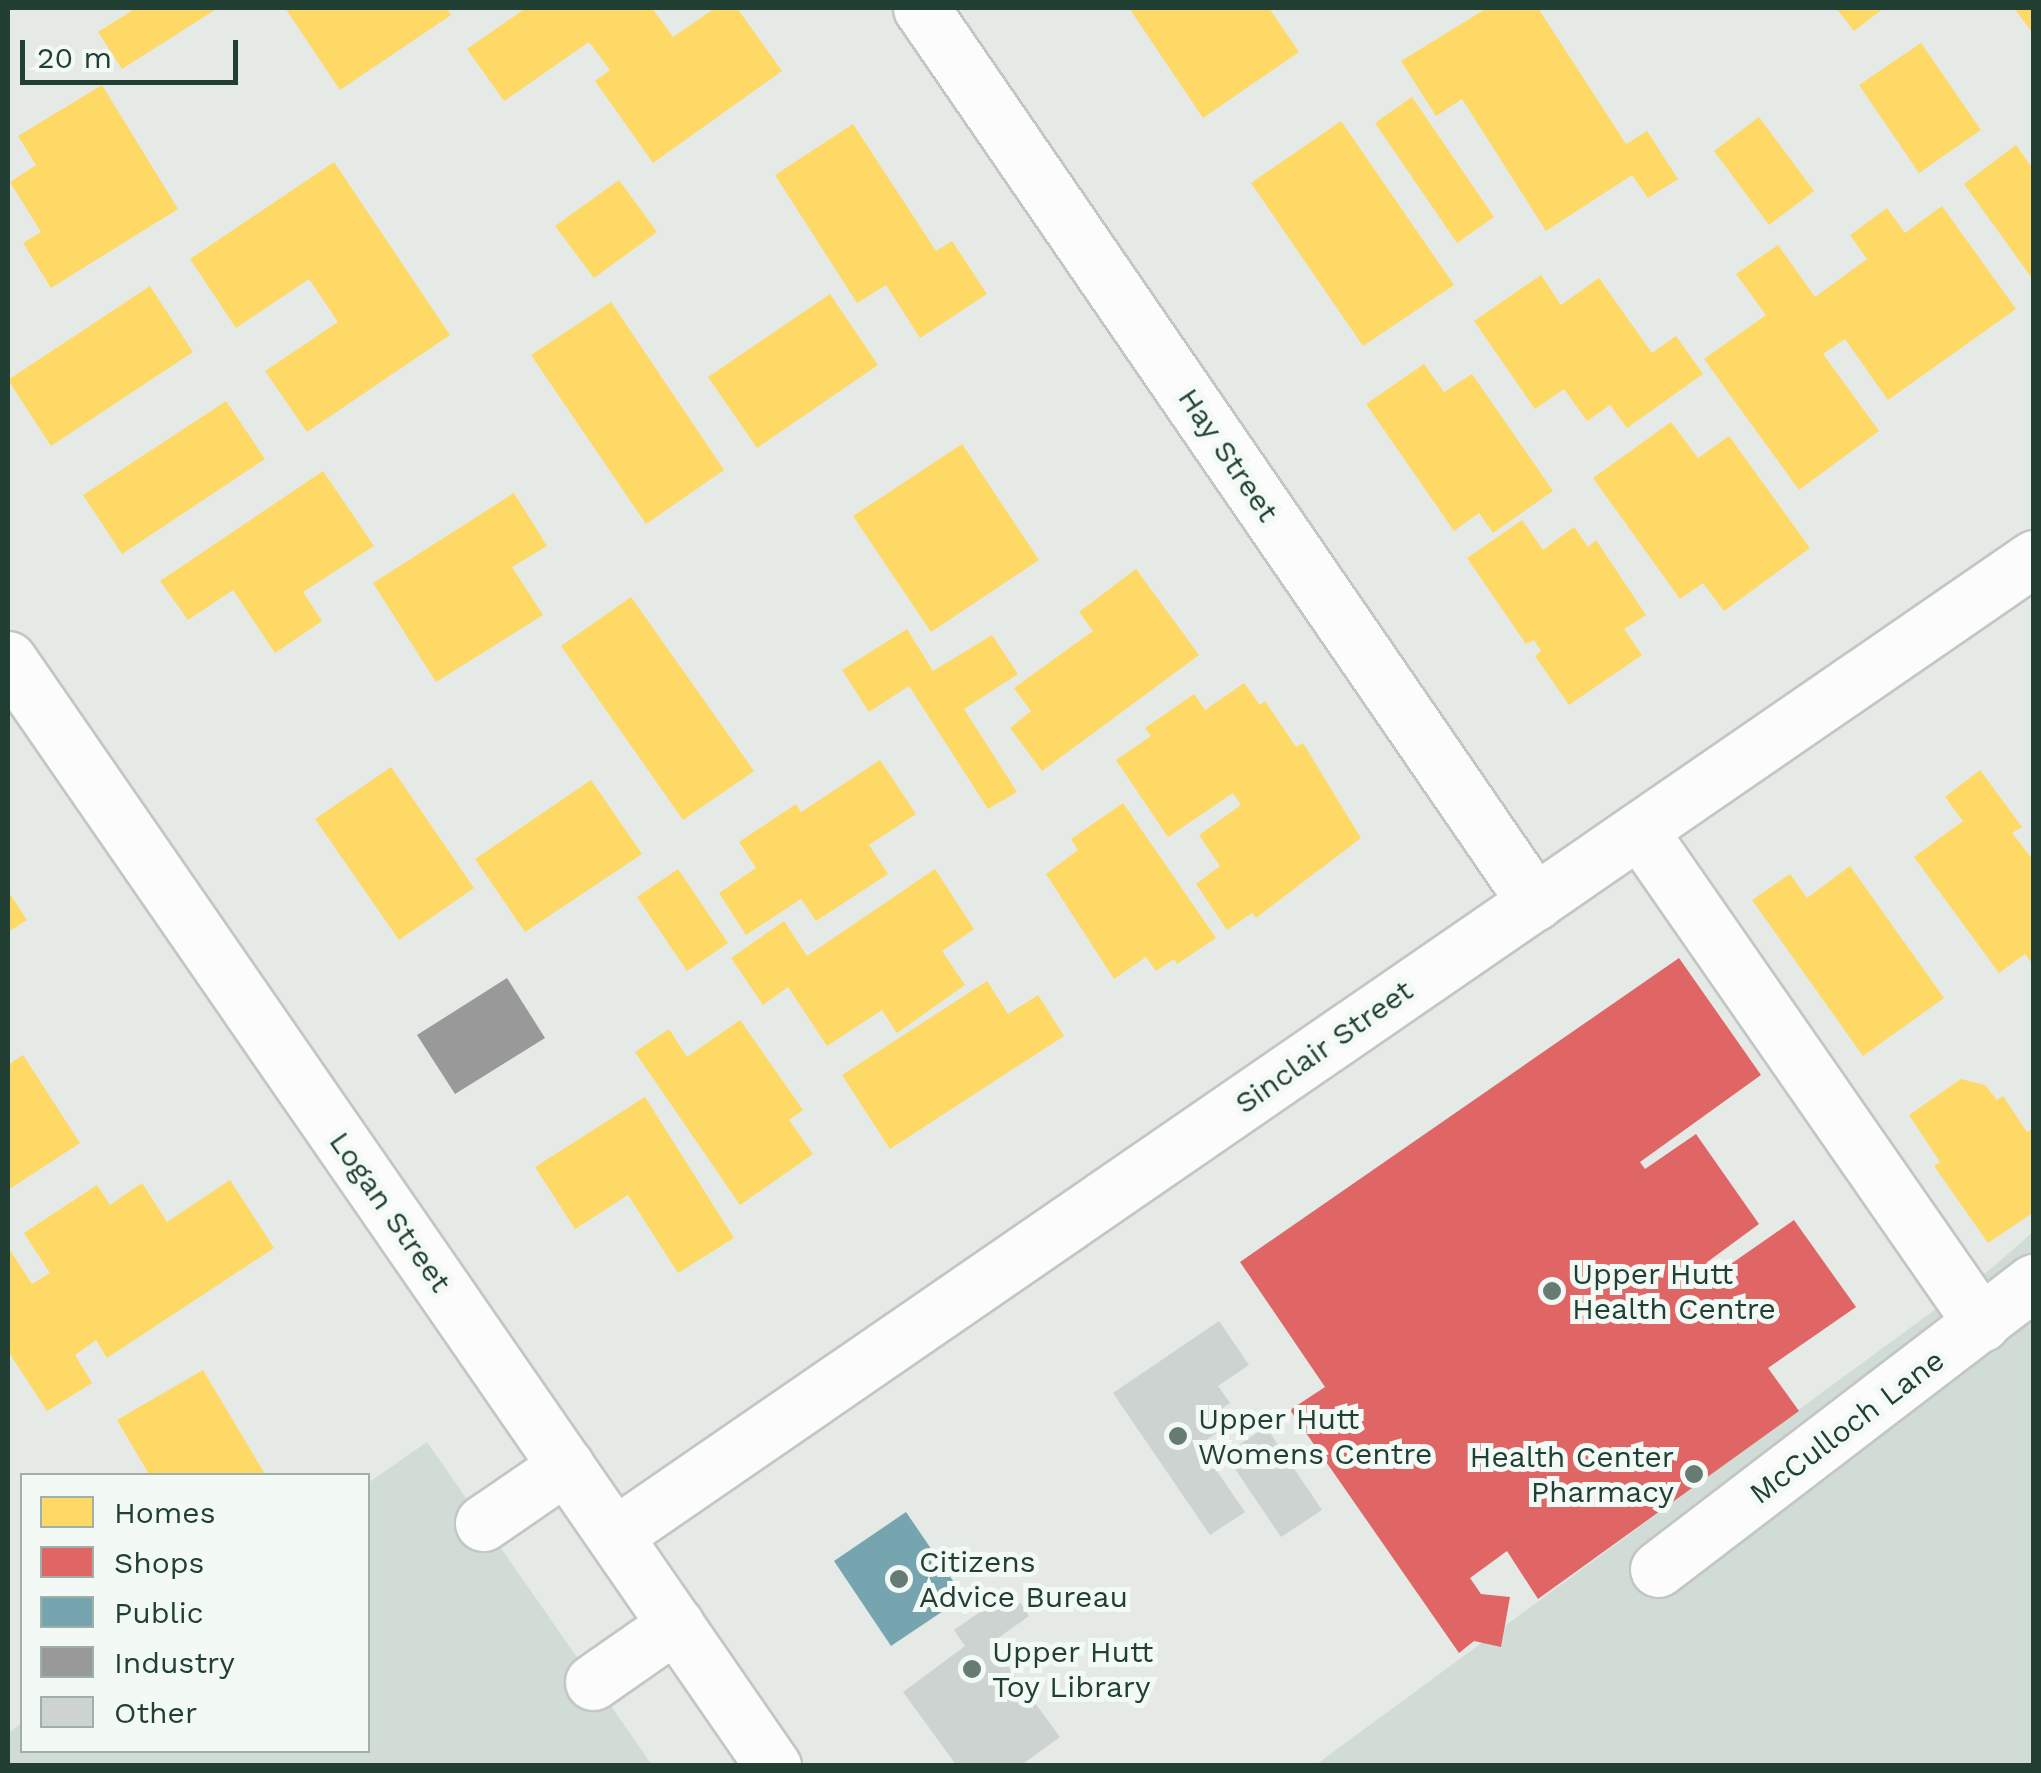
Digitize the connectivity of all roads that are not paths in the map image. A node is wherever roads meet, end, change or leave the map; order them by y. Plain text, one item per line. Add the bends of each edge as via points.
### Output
1 (921, 8) edge
2 (2034, 558) edge
3 (8, 659) edge
4 (1639, 830) junction
5 (1534, 902) junction
6 (2034, 1282) edge
7 (1982, 1324) junction
8 (566, 1466) junction
9 (483, 1523) dead end
10 (615, 1535) junction
11 (1658, 1569) dead end
12 (676, 1624) junction
13 (593, 1682) dead end
14 (773, 1766) edge

1 - 5 street, Hay Street
2 - 4 street, Sinclair Street
3 - 8 street, Logan Street
4 - 5 street, Sinclair Street
4 - 7 street
5 - 10 street, Sinclair Street
6 - 7 street, McCulloch Lane
7 - 11 street, McCulloch Lane
8 - 9 street
8 - 10 street, Logan Street
10 - 12 street, Logan Street
12 - 13 street
12 - 14 street, Logan Street

